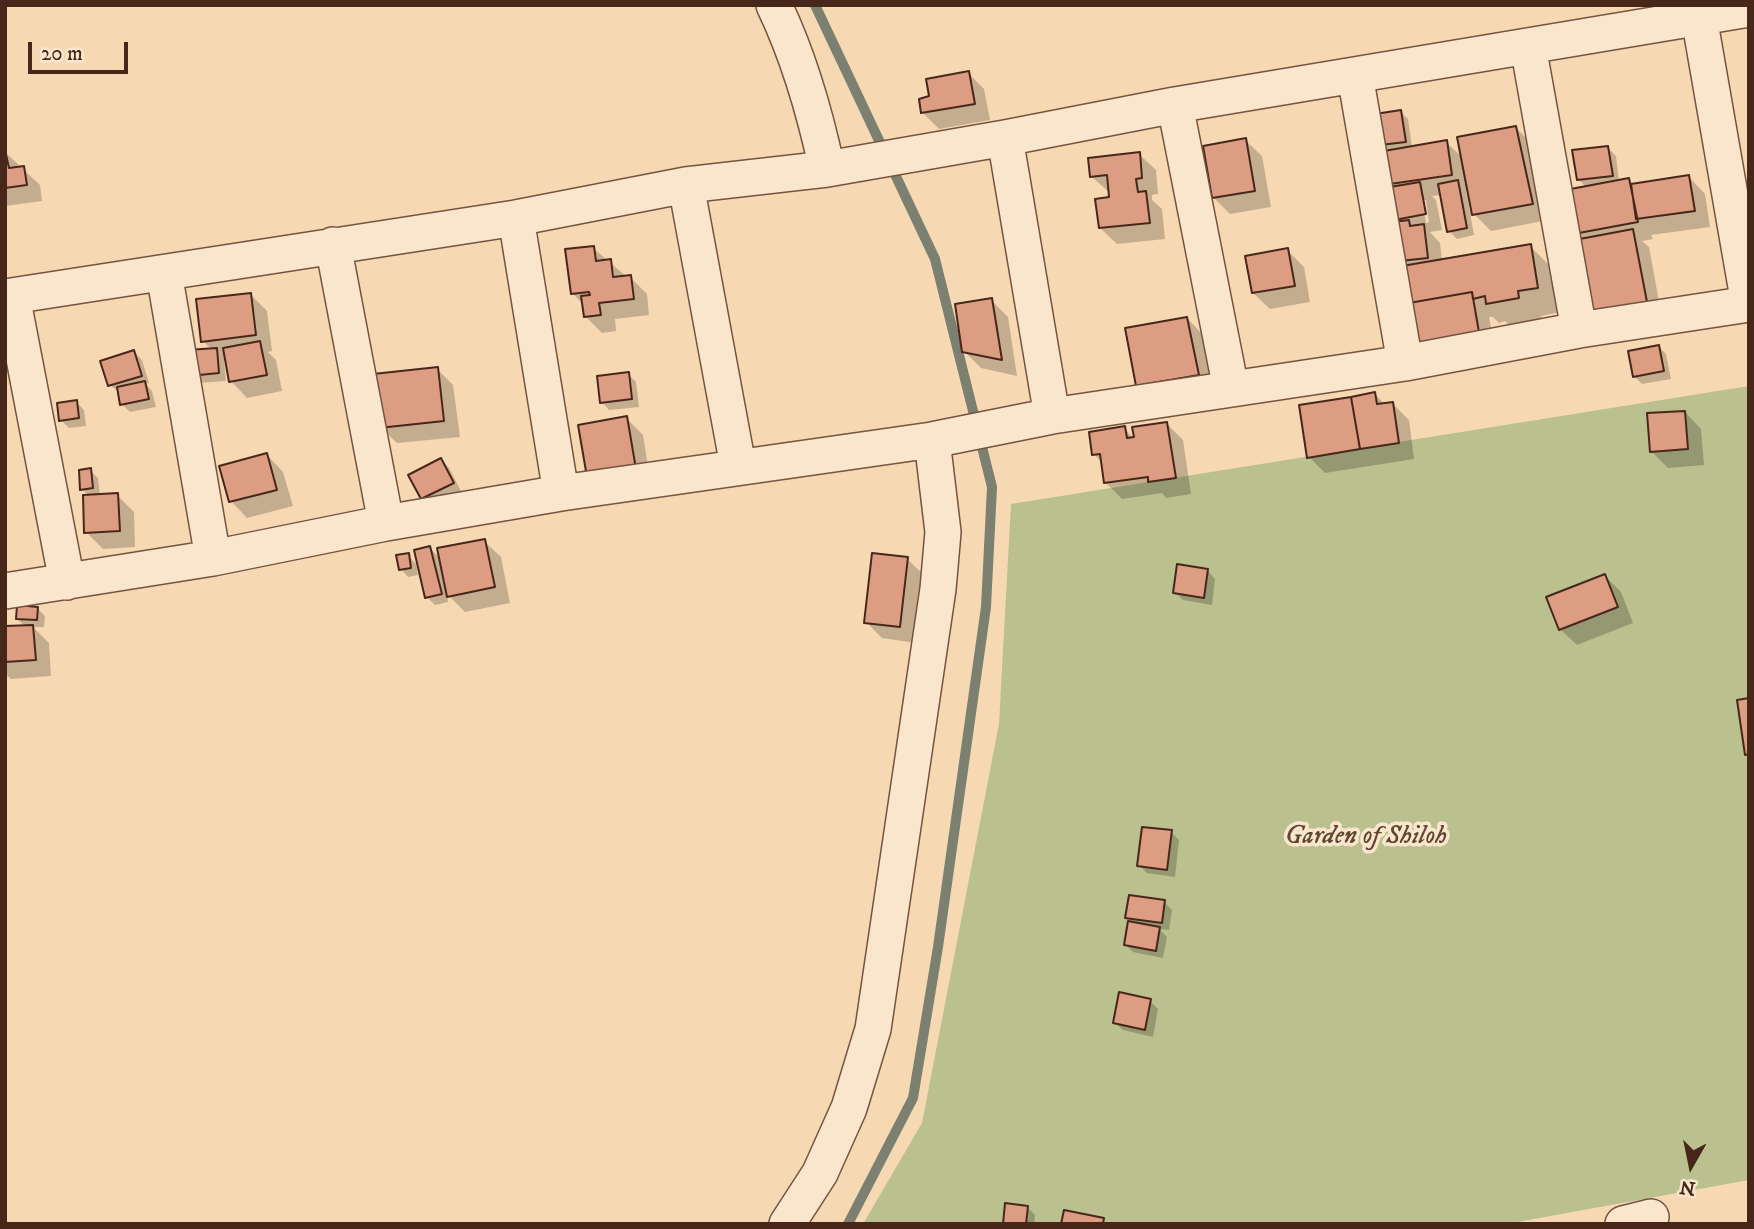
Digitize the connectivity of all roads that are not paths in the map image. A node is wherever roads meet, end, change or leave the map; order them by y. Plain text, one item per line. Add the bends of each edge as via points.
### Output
1 (774, 5) edge
2 (1749, 9) edge
3 (1699, 17) junction
4 (1588, 20) edge
5 (1528, 46) junction
6 (1355, 75) junction
7 (1175, 105) junction
8 (1005, 138) junction
9 (827, 169) junction
10 (686, 185) junction
11 (516, 218) junction
12 (333, 245) junction
13 (164, 273) junction
14 (9, 297) edge
15 (1749, 304) edge
16 (1579, 330) junction
17 (1405, 363) junction
18 (1231, 389) junction
19 (1052, 416) junction
20 (932, 439) junction
21 (738, 466) junction
22 (561, 493) junction
23 (386, 523) junction
24 (213, 558) junction
25 (67, 582) junction
26 (5, 591) edge
27 (787, 1224) edge

1 - 9 street via 813,110
2 - 3 street
3 - 4 street
3 - 15 street
4 - 5 street
5 - 6 street
5 - 16 street
6 - 7 street
6 - 17 street
7 - 8 street
7 - 18 street
8 - 9 street
8 - 19 street
9 - 10 street
10 - 11 street
10 - 21 street
11 - 12 street
11 - 22 street
12 - 13 street
12 - 23 street
13 - 14 street
13 - 24 street
14 - 25 street
15 - 16 street
16 - 17 street
17 - 18 street
18 - 19 street
19 - 20 street
20 - 21 street
20 - 27 street via 943,532 938,589 873,1029 849,1108 821,1173
21 - 22 street
22 - 23 street
23 - 24 street
24 - 25 street
25 - 26 street

